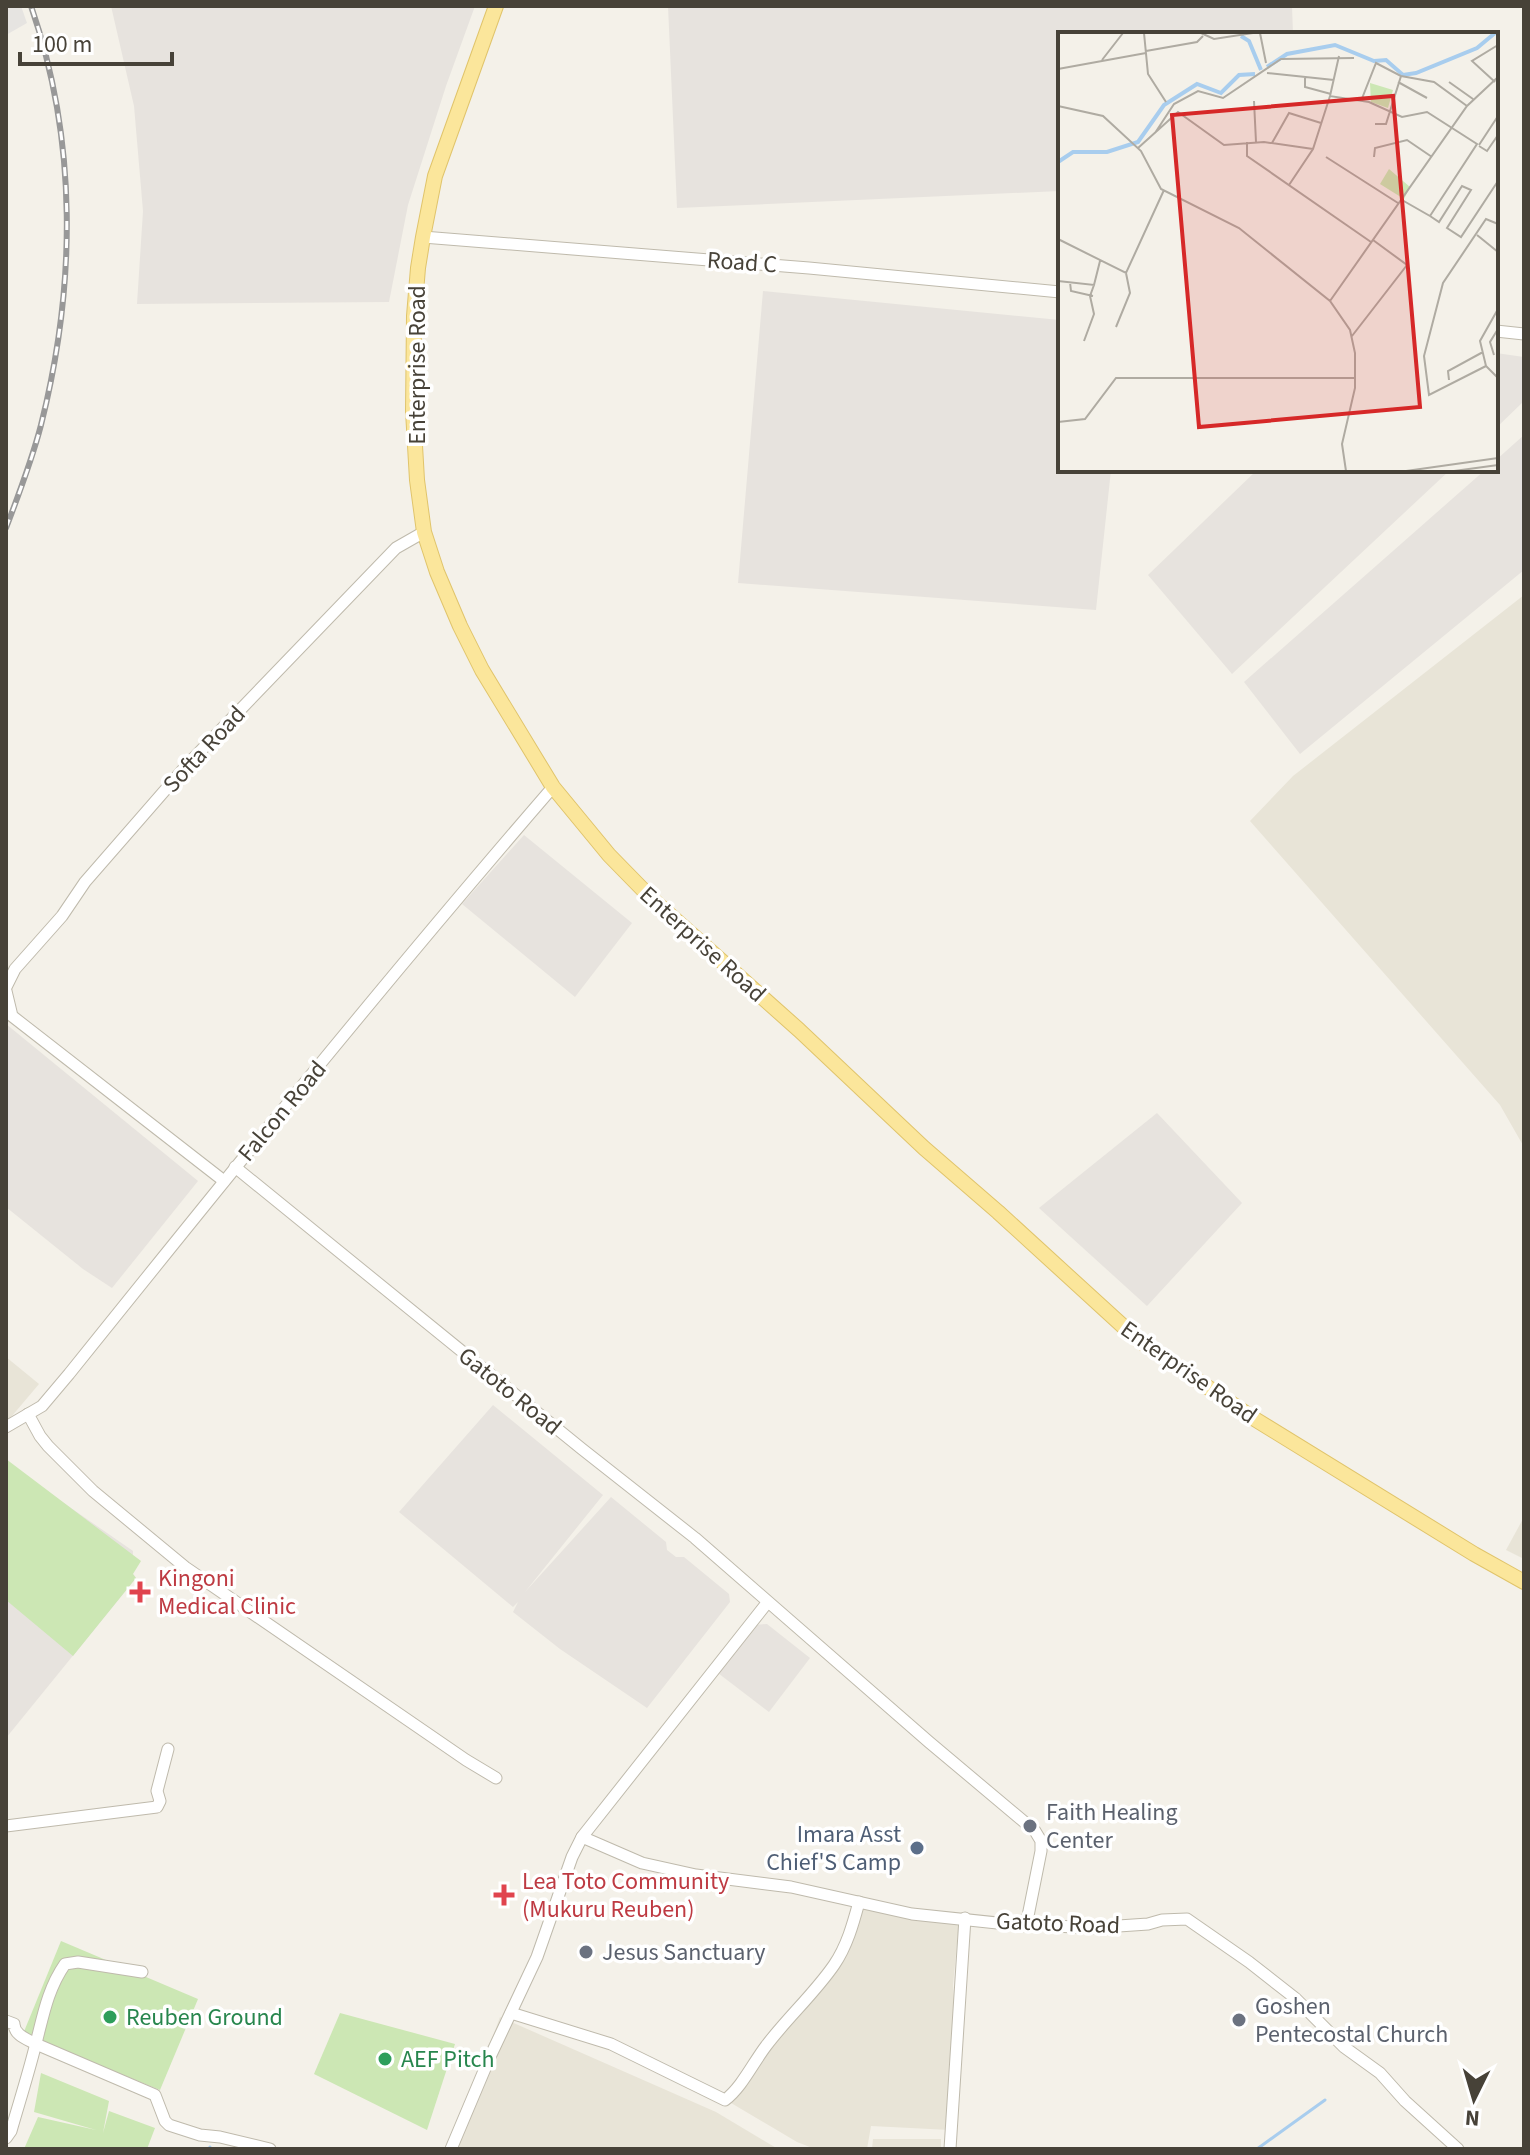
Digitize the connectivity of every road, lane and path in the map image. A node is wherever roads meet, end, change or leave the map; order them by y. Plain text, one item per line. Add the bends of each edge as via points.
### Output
1 (496, 6) edge
2 (423, 237) junction
3 (1058, 292) edge
4 (1498, 331) edge
5 (1524, 334) edge
6 (424, 532) junction
7 (553, 787) junction
8 (6, 989) edge
9 (235, 1167) junction
10 (224, 1181) junction
11 (28, 1414) junction
12 (6, 1427) edge
13 (1524, 1582) edge
14 (767, 1603) junction
15 (168, 1749) dead end
16 (496, 1778) dead end
17 (6, 1826) edge
18 (582, 1837) junction
19 (859, 1902) junction
20 (965, 1918) junction
21 (1026, 1926) junction
22 (142, 1972) dead end
23 (511, 2013) junction
24 (6, 2021) edge
25 (36, 2044) junction
26 (220, 2137) junction
27 (6, 2138) edge
28 (214, 2149) edge
29 (270, 2149) edge
30 (451, 2149) edge
31 (950, 2149) edge
32 (1458, 2149) edge

1 - 2 main road, Enterprise Road via 435,176
2 - 3 street, Road C
2 - 6 main road, Enterprise Road via 414,316 413,411
4 - 5 street
6 - 7 main road, Enterprise Road via 482,670
6 - 8 street, Softa Road via 396,548 187,765 85,882 15,969
7 - 9 street, Falcon Road
7 - 13 main road, Enterprise Road via 653,900 1137,1339 1253,1418
8 - 10 street, Softa Road via 12,1016
9 - 10 street, Falcon Road
9 - 14 street, Gatoto Road via 695,1538
10 - 11 street, Falcon Road via 60,1385
11 - 12 street, Falcon Road
11 - 16 street via 48,1446 93,1491 185,1567
14 - 18 street
14 - 21 street, Gatoto Road via 1035,1831 1041,1851
15 - 17 street via 157,1807
18 - 19 street, Gatoto Road via 642,1863
18 - 23 street
19 - 20 street, Gatoto Road
19 - 23 street via 835,1964 725,2100 611,2044
20 - 21 street, Gatoto Road
20 - 31 street
21 - 32 street, Gatoto Road via 1089,1928 1187,1919 1295,1998
22 - 25 street via 65,1964 42,2013
23 - 30 street
24 - 25 street
25 - 26 street via 155,2095 169,2125
25 - 27 street
26 - 28 street
26 - 29 street

